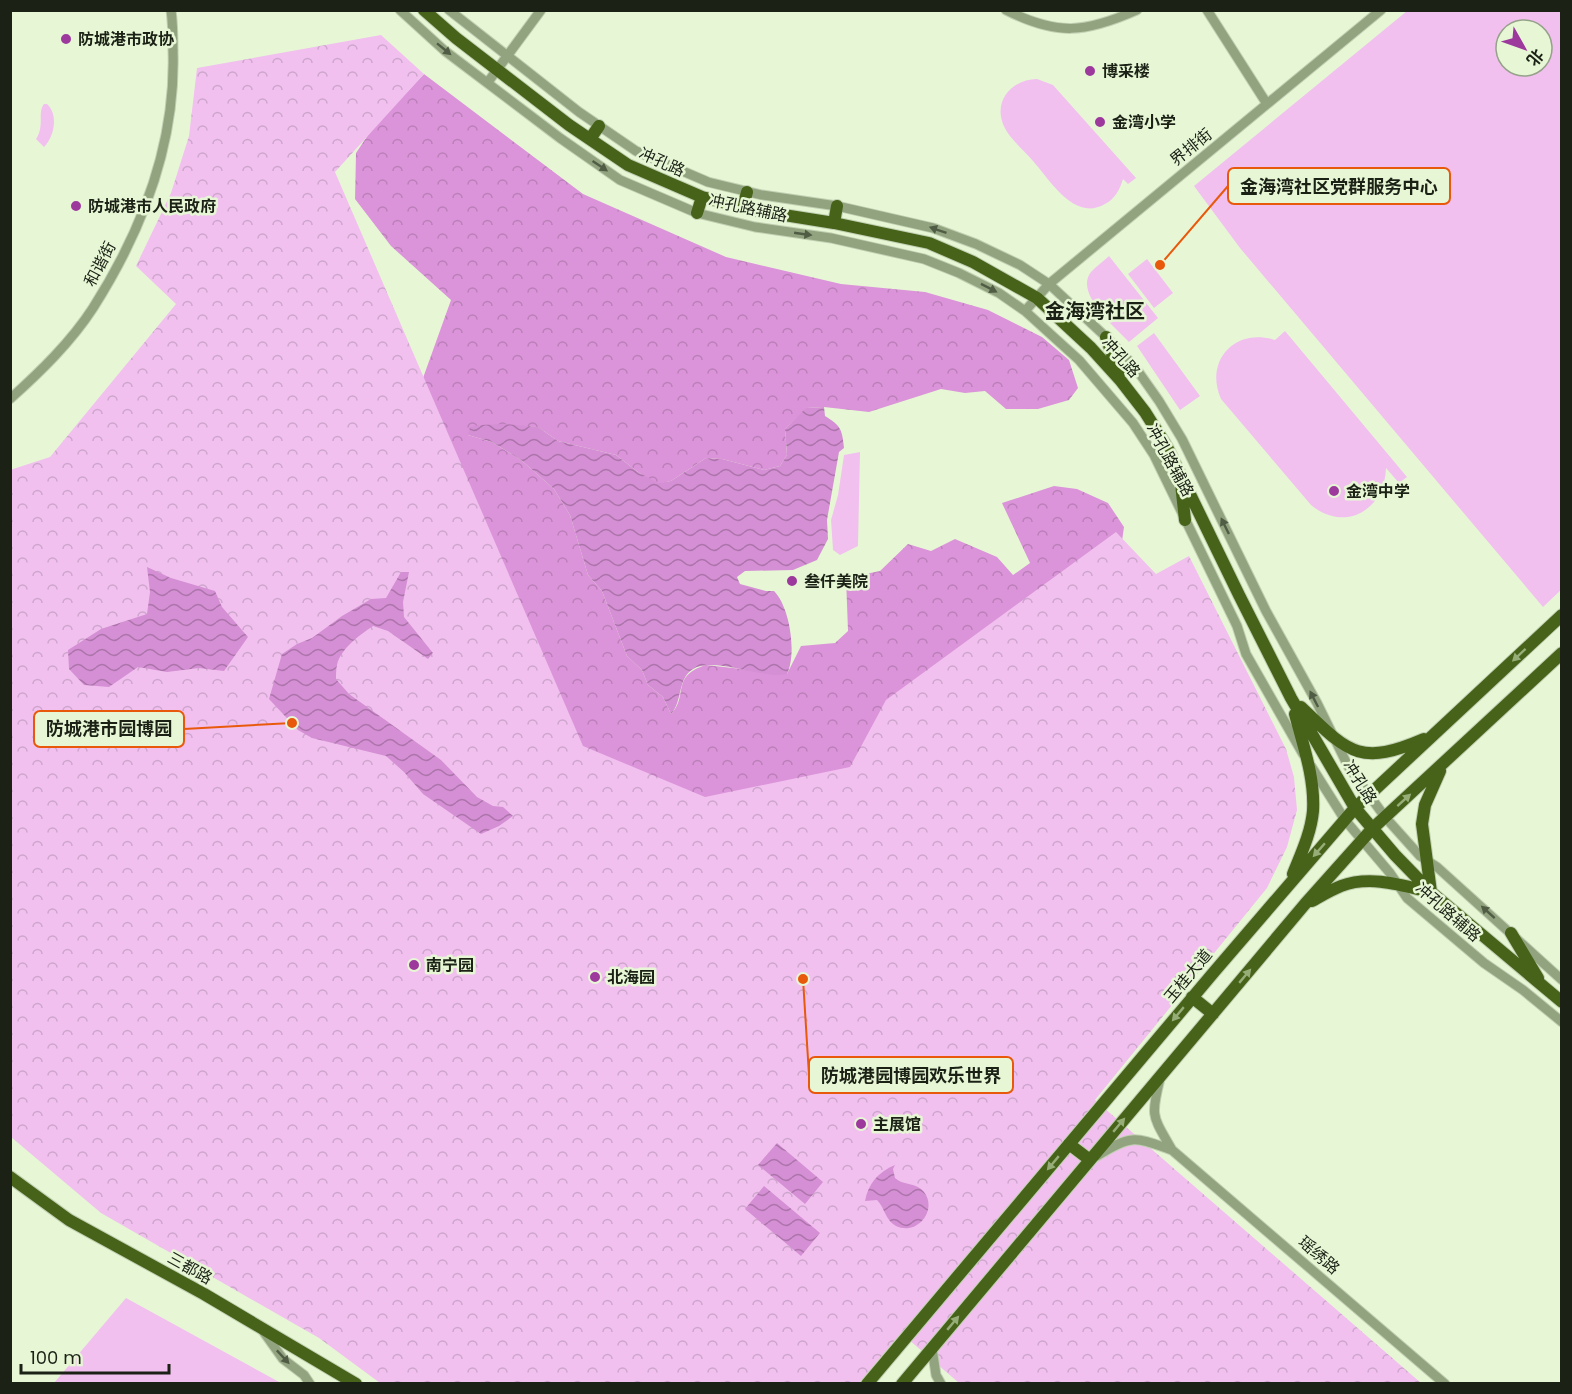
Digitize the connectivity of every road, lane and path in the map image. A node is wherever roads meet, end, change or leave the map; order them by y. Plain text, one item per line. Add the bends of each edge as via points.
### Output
1 (171, 10) edge
2 (400, 10) edge
3 (424, 10) edge
4 (449, 10) edge
5 (541, 10) edge
6 (1006, 10) edge
7 (1137, 10) edge
8 (1207, 10) edge
9 (1381, 10) edge
10 (508, 56) junction
11 (498, 69) junction
12 (488, 82) junction
13 (1267, 104) junction
14 (599, 126) junction
15 (590, 139) junction
16 (747, 192) junction
17 (702, 198) junction
18 (837, 206) junction
19 (743, 207) junction
20 (697, 213) junction
21 (834, 223) junction
22 (1049, 284) junction
23 (1037, 298) junction
24 (1025, 311) junction
25 (1106, 337) junction
26 (1121, 381) junction
27 (10, 399) edge
28 (1180, 474) junction
29 (1185, 520) junction
30 (1562, 615) edge
31 (1562, 653) edge
32 (1291, 698) junction
33 (1434, 735) junction
34 (1334, 738) junction
35 (1307, 760) junction
36 (1443, 765) junction
37 (1369, 796) junction
38 (1355, 808) junction
39 (1385, 817) junction
40 (1345, 820) junction
41 (1372, 829) junction
42 (1362, 840) junction
43 (1427, 861) junction
44 (1397, 884) junction
45 (1287, 886) junction
46 (1431, 892) junction
47 (1305, 904) junction
48 (1511, 933) junction
49 (1562, 980) edge
50 (1544, 987) junction
51 (1192, 997) junction
52 (1562, 1002) edge
53 (1213, 1014) junction
54 (1562, 1022) edge
55 (1161, 1076) junction
56 (1069, 1144) junction
57 (1172, 1150) junction
58 (1090, 1160) junction
59 (10, 1177) edge
60 (260, 1327) junction
61 (932, 1348) junction
62 (310, 1383) edge
63 (356, 1383) edge
64 (867, 1383) edge
65 (902, 1383) edge
66 (941, 1383) edge
67 (1445, 1383) edge

1 - 27 street, 和谐街 via 174,70 170,119 156,180 116,268 92,309 57,353
2 -> 12 street, 冲孔路辅路 via 445,51
3 - 11 main road, 冲孔路
4 - 10 street, 冲孔路辅路
5 - 10 street
6 - 7 street via 1029,22 1070,30 1106,23
8 - 13 street
9 - 13 street, 界排街
10 - 11 street
10 - 14 street, 冲孔路辅路
11 - 12 street
11 - 15 main road, 冲孔路
12 -> 20 street, 冲孔路辅路 via 620,180
13 - 22 street, 界排街
14 - 15 main road
14 - 16 street, 冲孔路辅路 via 636,151 708,182
15 - 17 main road, 冲孔路 via 628,165
16 - 18 street, 冲孔路辅路
16 - 19 main road
17 - 19 main road, 冲孔路
17 - 20 main road
18 - 21 main road
22 -> 18 street, 冲孔路辅路 via 1020,265 933,228
19 - 21 main road, 冲孔路
20 -> 24 street, 冲孔路辅路 via 924,259 989,288
21 - 23 main road, 冲孔路 via 929,243 973,261
22 - 23 street, 界排街
22 - 25 street, 冲孔路辅路
23 - 24 street, 界排街
23 - 26 main road, 冲孔路
24 - 29 street, 冲孔路辅路 via 1079,360 1132,423 1154,455
25 - 26 main road
34 -> 25 street, 冲孔路辅路 via 1266,611 1182,439 1135,368
26 - 28 main road, 冲孔路 via 1145,412
28 - 29 main road
28 - 32 main road, 冲孔路
29 - 35 street, 冲孔路辅路 via 1237,626 1246,654
30 -> 33 main road, 玉桂大道
31 - 36 main road
32 - 34 main road
32 - 35 main road
32 - 38 main road, 冲孔路
33 - 34 main road via 1396,751 1369,754
33 - 37 main road, 玉桂大道
34 - 37 street, 冲孔路辅路
35 - 40 street, 冲孔路辅路
35 - 45 main road via 1313,813 1305,846
39 -> 36 main road
36 - 43 main road via 1425,805 1422,824
37 - 38 main road, 玉桂大道
37 - 39 street, 冲孔路辅路
38 - 40 main road, 玉桂大道
38 - 41 main road, 冲孔路
39 - 41 main road
39 - 43 street, 冲孔路辅路
40 - 42 street, 冲孔路辅路
40 -> 45 main road, 玉桂大道
41 - 42 main road
41 - 46 main road, 冲孔路
42 - 44 street, 冲孔路辅路
42 - 47 main road
43 - 46 main road
48 -> 43 street, 冲孔路辅路
44 - 46 main road
44 - 47 main road via 1365,880 1342,885
44 - 54 street, 冲孔路辅路 via 1407,898 1484,963
45 - 51 main road, 玉桂大道
46 - 50 main road, 冲孔路
53 -> 47 main road
48 - 49 street, 冲孔路辅路
48 - 50 main road
50 - 52 main road, 冲孔路
51 - 53 main road
51 -> 56 main road, 玉桂大道
53 - 55 main road
55 - 57 street via 1154,1113
58 -> 55 main road
56 - 58 main road
56 -> 64 main road, 玉桂大道
57 - 58 street via 1140,1138 1119,1142
57 - 67 street, 瑶绣路
61 -> 58 main road
59 - 60 main road, 三都路 via 69,1220
60 -> 62 street via 283,1359
60 - 63 main road, 三都路
61 - 65 main road
61 - 66 street

